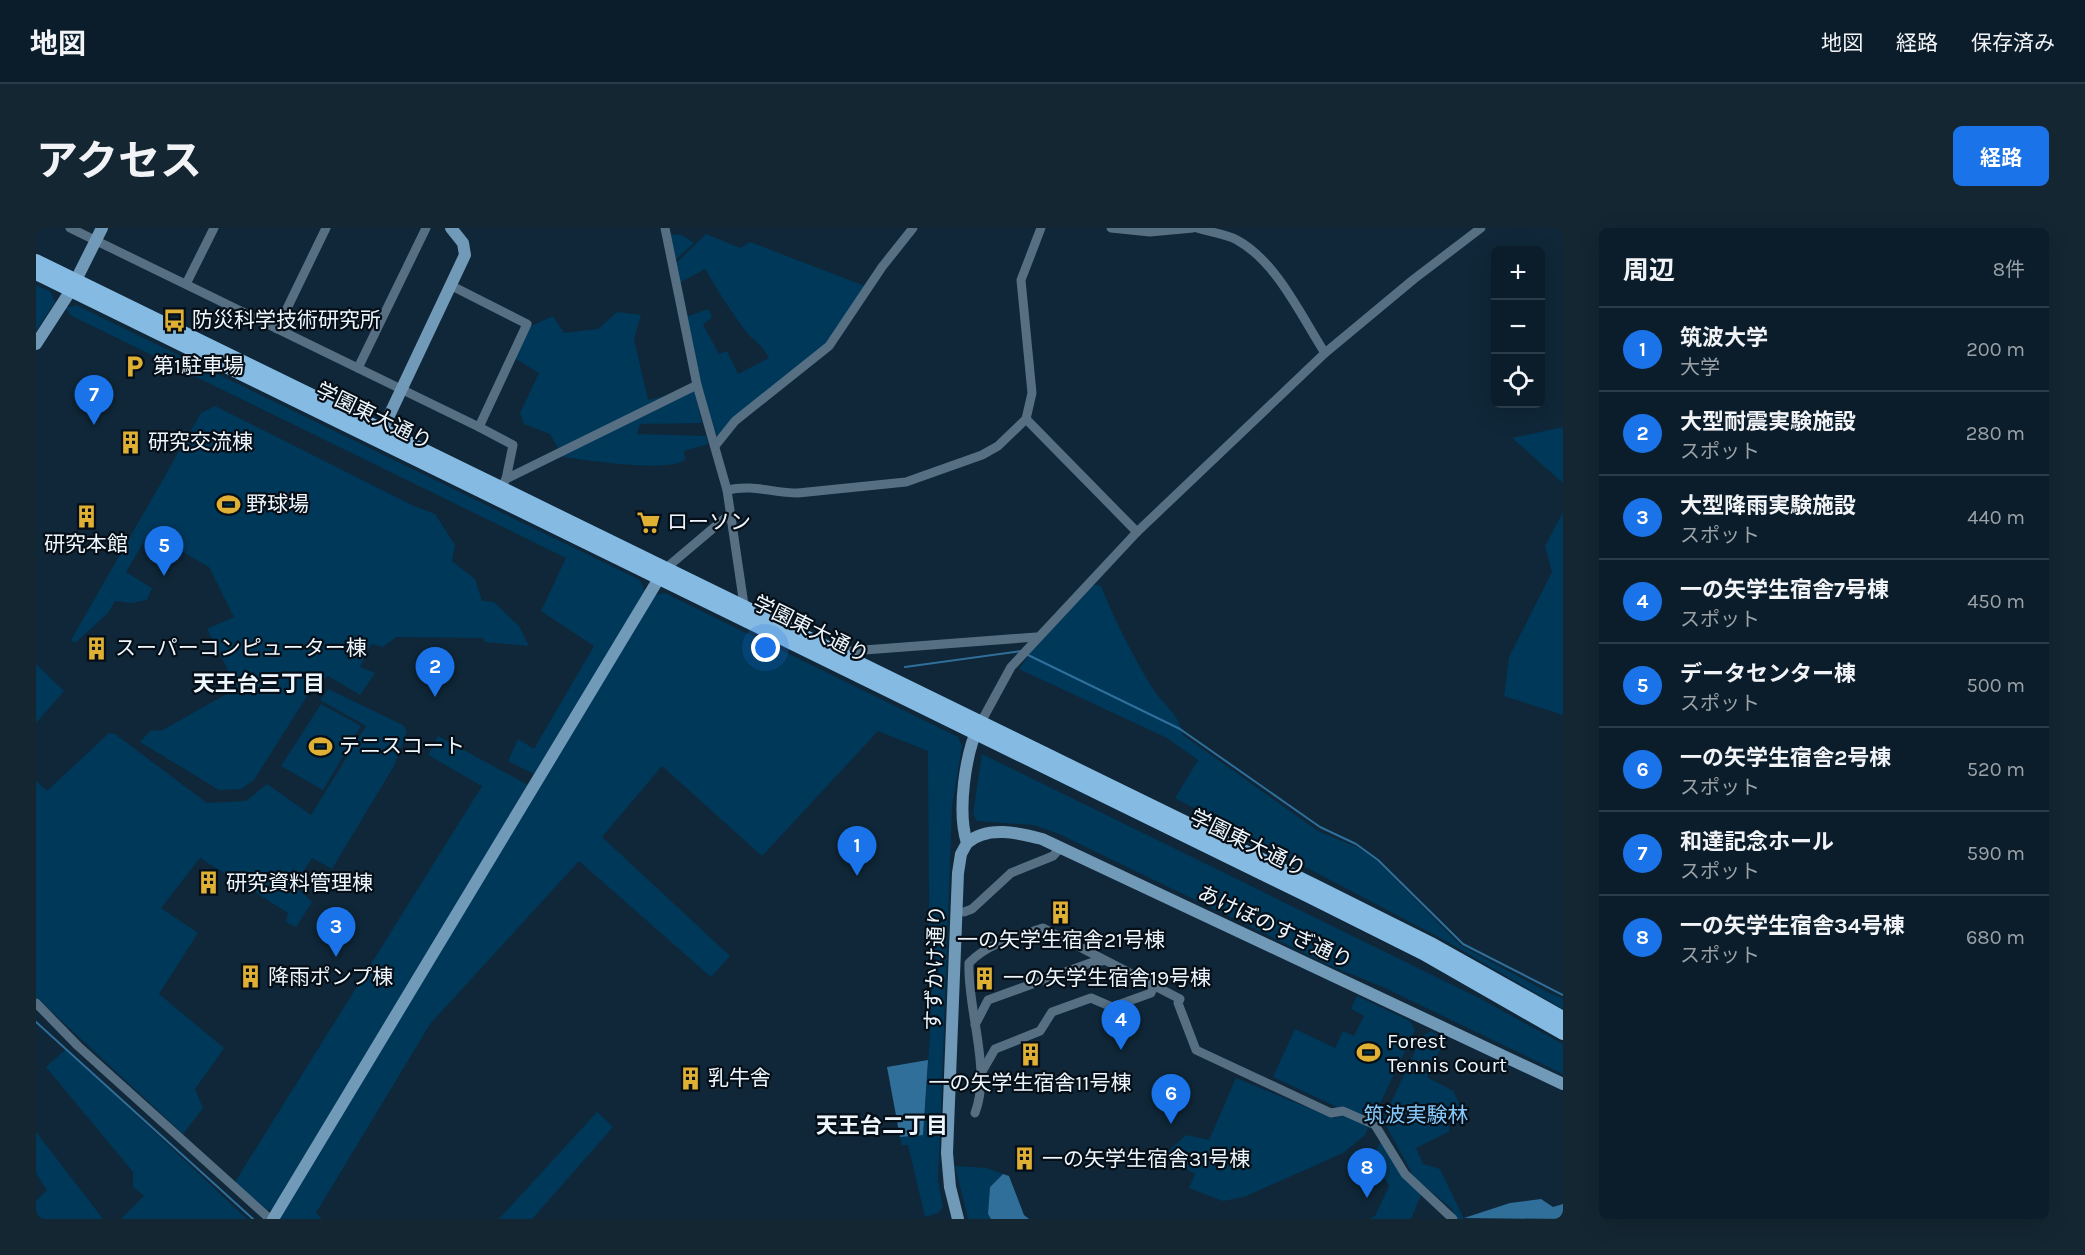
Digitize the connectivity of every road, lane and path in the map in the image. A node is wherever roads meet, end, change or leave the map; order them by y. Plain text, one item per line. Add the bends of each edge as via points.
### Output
1 (70, 228) edge
2 (102, 228) edge
3 (214, 228) edge
4 (326, 228) edge
5 (426, 228) edge
6 (451, 228) edge
7 (665, 228) edge
8 (913, 228) edge
9 (1041, 228) edge
10 (1111, 228) edge
11 (1195, 228) edge
12 (1480, 228) edge
13 (96, 240) junction
14 (36, 261) edge
15 (36, 273) edge
16 (186, 284) junction
17 (73, 285) junction
18 (452, 286) junction
19 (277, 329) junction
20 (36, 344) edge
21 (1325, 353) junction
22 (357, 368) junction
23 (697, 385) junction
24 (402, 390) junction
25 (1026, 419) junction
26 (479, 427) junction
27 (380, 435) junction
28 (715, 446) junction
29 (504, 484) junction
30 (726, 490) junction
31 (730, 514) junction
32 (1137, 532) junction
33 (662, 574) junction
34 (744, 605) junction
35 (1036, 637) junction
36 (837, 652) junction
37 (978, 727) junction
38 (967, 843) junction
39 (1060, 848) junction
40 (964, 912) dead end
41 (1102, 961) junction
42 (1154, 986) junction
43 (36, 1003) edge
44 (1563, 1018) edge
45 (975, 1025) junction
46 (1563, 1033) edge
47 (980, 1075) junction
48 (1563, 1083) edge
49 (975, 1113) dead end
50 (272, 1219) edge
51 (958, 1219) edge
52 (1453, 1219) edge

1 - 13 street
2 - 13 street
3 - 16 street
4 - 19 street
5 - 22 street
6 - 18 street via 466,249
7 - 23 street
8 - 28 street via 829,346 735,421
9 - 25 street via 1021,280 1032,393
10 - 11 street via 1150,232
11 - 21 street via 1236,239 1256,255 1274,275
12 - 21 street
13 - 16 street
13 - 17 street
14 - 17 main road, 学園東大通り
15 - 17 main road, 学園東大通り
16 - 19 street
17 - 20 street
17 - 27 main road, 学園東大通り
18 - 24 street
18 - 26 street via 527,324
19 - 22 street
21 - 32 street
22 - 24 street
23 - 28 street
23 - 29 street
24 - 26 street
24 - 27 street
25 - 30 street via 998,446 982,455 906,482 798,493 755,486
25 - 32 street
26 - 29 street via 513,446
27 - 29 main road, 学園東大通り
27 - 33 main road, 学園東大通り
28 - 30 street
29 - 33 main road, 学園東大通り
30 - 31 street
31 - 33 street
31 - 34 street
32 - 35 street
33 - 34 main road, 学園東大通り
33 - 37 main road, 学園東大通り
33 - 50 street
34 - 36 main road, 学園東大通り
35 - 36 street
35 - 37 street via 1011,667
36 - 37 main road, 学園東大通り
37 - 38 street, すずかけ通り via 962,812
37 - 44 main road, 学園東大通り via 1433,945
37 - 46 main road, 学園東大通り via 1423,953
38 - 39 street, あけぼのすぎ通り via 993,832 1025,835
38 - 51 street, すずかけ通り via 958,873 947,1153
39 - 40 street via 1053,856 1011,873
39 - 48 street, あけぼのすぎ通り
41 - 42 street
41 - 45 street via 988,1000
41 - 45 street via 1043,928 991,946 969,963 968,984
42 - 47 street via 1151,993 1112,1007 1091,998 1052,1012 1040,1031 995,1049
42 - 52 street via 1180,999 1178,1003 1196,1050 1331,1113 1343,1111 1375,1125 1405,1174
43 - 50 street via 78,1046
45 - 47 street
47 - 49 street via 981,1099

